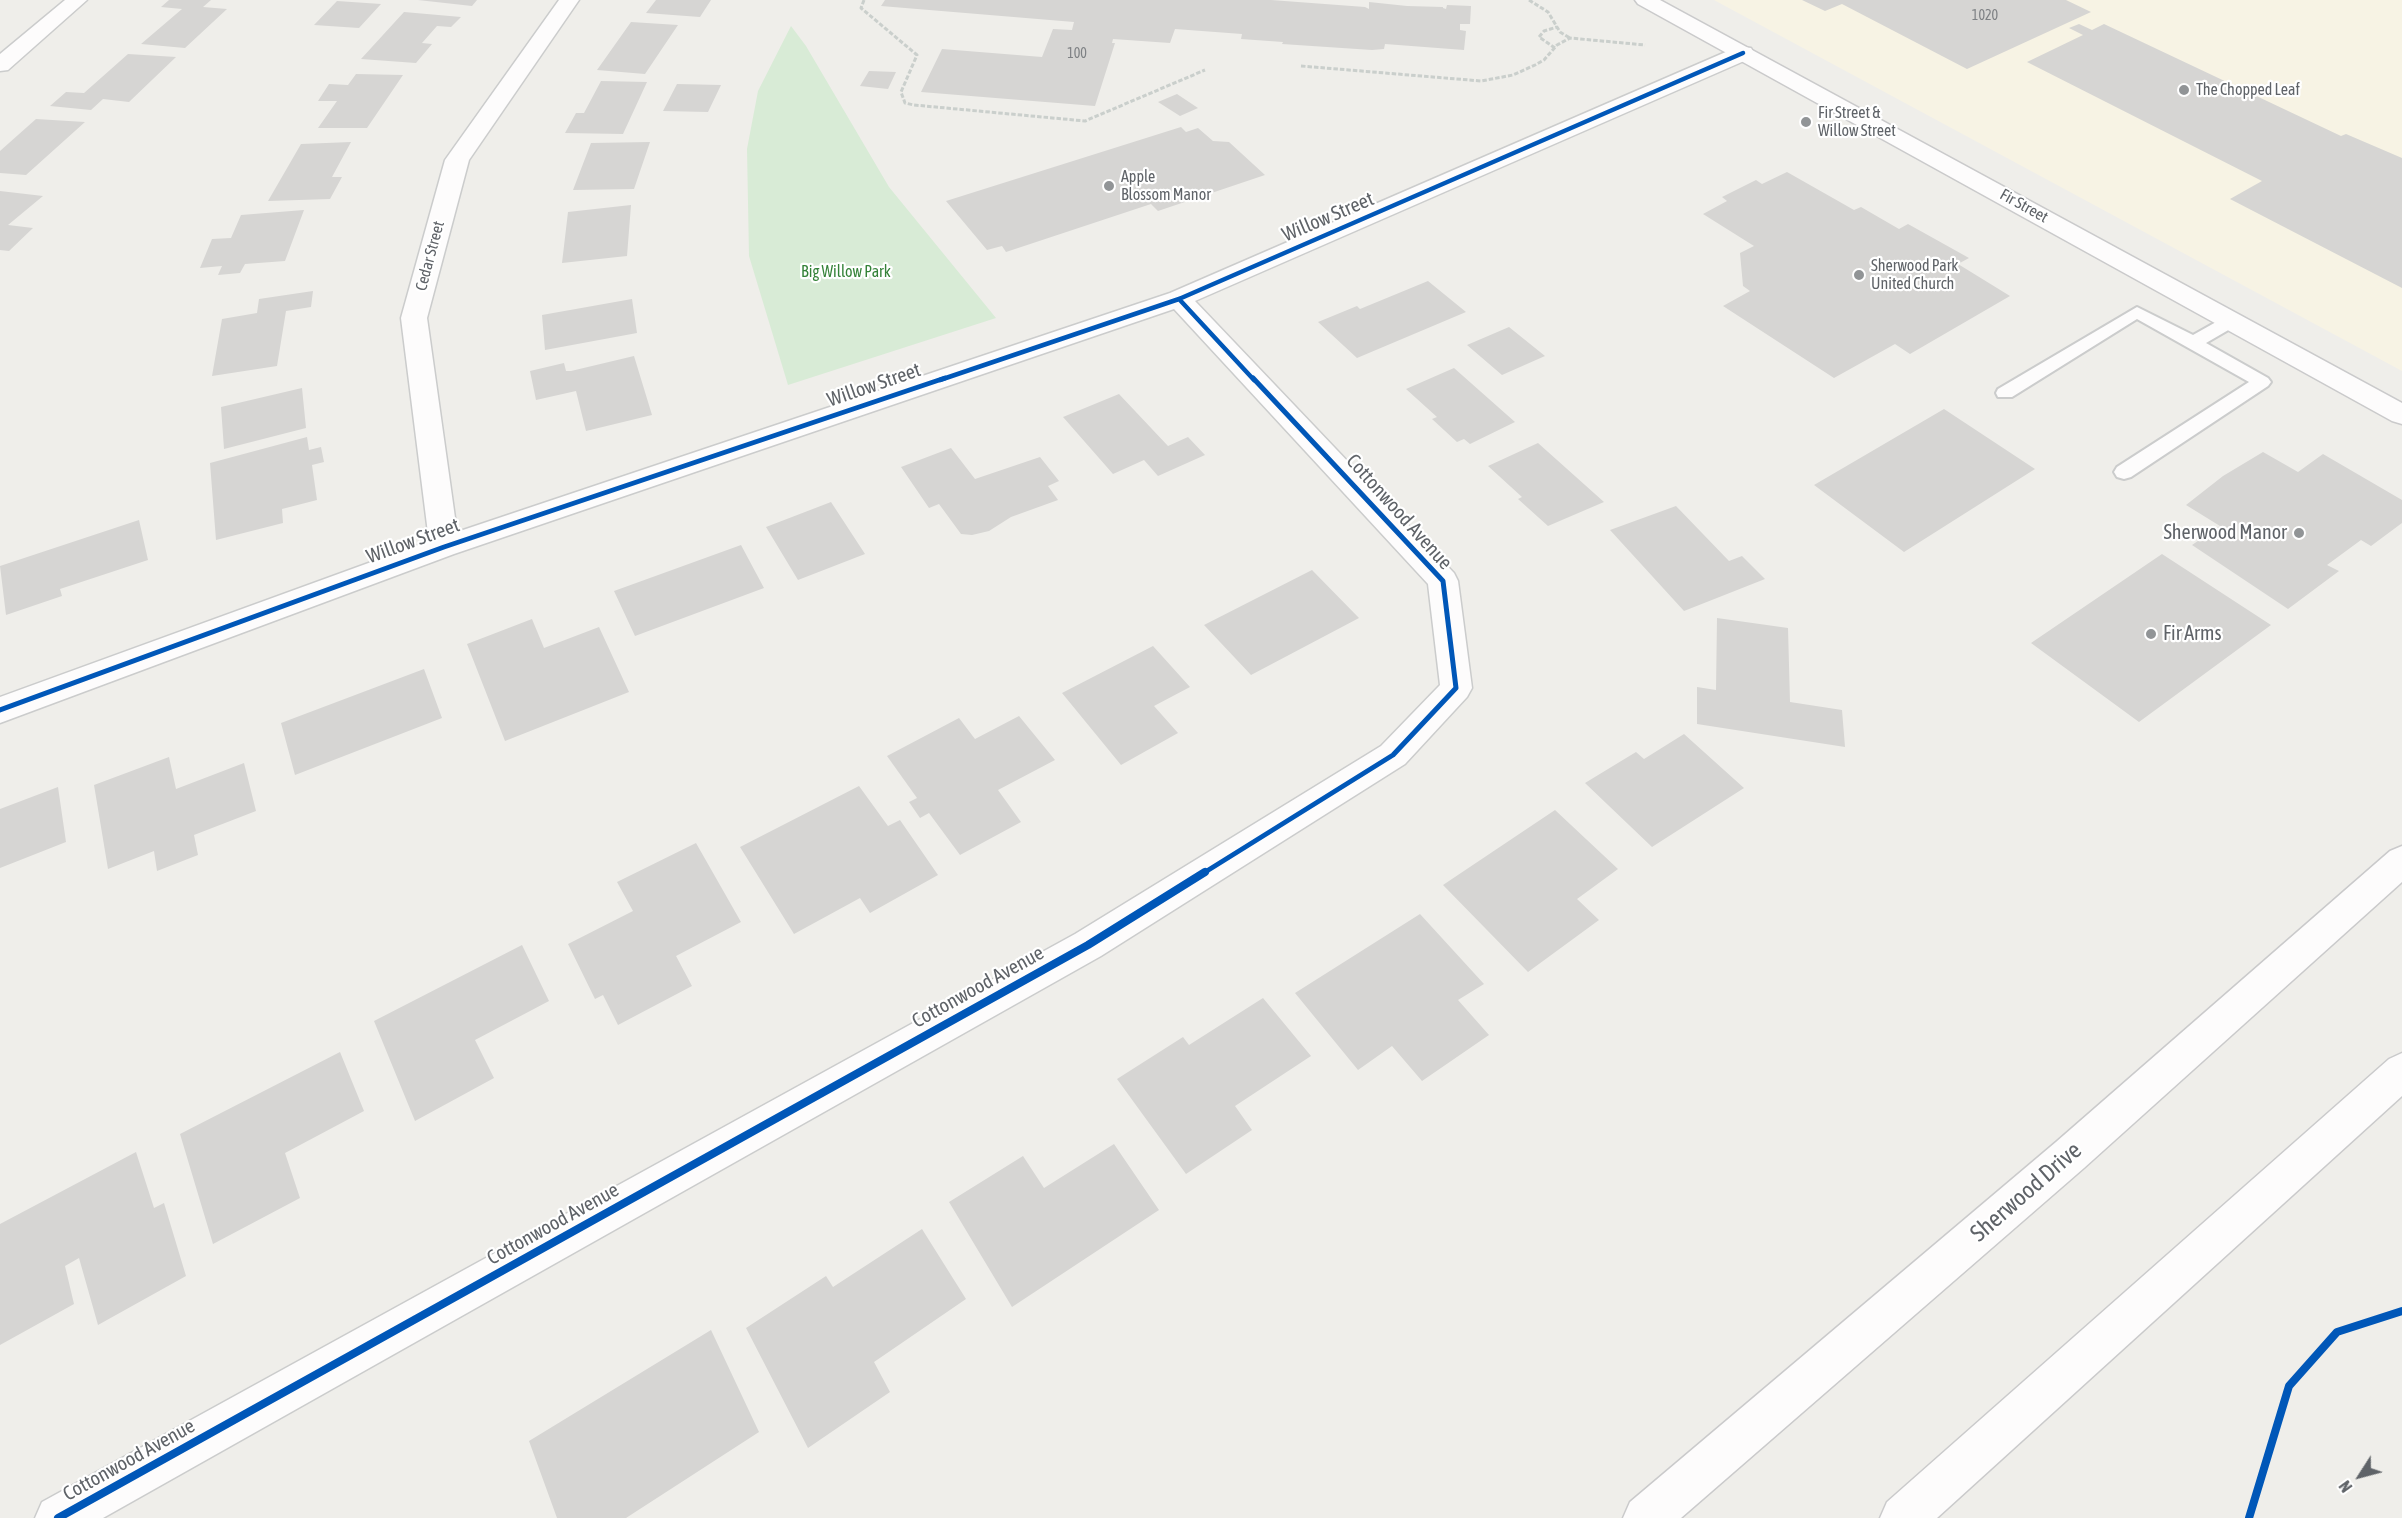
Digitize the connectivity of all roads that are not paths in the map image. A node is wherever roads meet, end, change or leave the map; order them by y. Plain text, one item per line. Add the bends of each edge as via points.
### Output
1 (77, 0) edge
2 (569, 0) edge
3 (1645, 0) edge
4 (1743, 53) junction
5 (0, 65) edge
6 (1179, 299) junction
7 (2232, 321) junction
8 (2193, 343) junction
9 (2005, 393) dead end
10 (2402, 415) edge
11 (2124, 472) dead end
12 (444, 547) junction
13 (0, 710) edge
14 (2402, 861) edge
15 (2402, 1071) edge
16 (58, 1518) edge
17 (1646, 1518) edge
18 (1903, 1518) edge

1 - 5 street
2 - 12 street, Cedar Street via 457,160 414,318
3 - 4 street, Fir Street
4 - 6 street, Willow Street
4 - 7 street, Fir Street
6 - 12 street, Willow Street
6 - 16 street, Cottonwood Avenue via 1443,581 1456,688 1394,755 1088,945
7 - 8 lane
7 - 10 street, Fir Street
8 - 9 lane via 2137,312
8 - 11 lane via 2262,382
12 - 13 street, Willow Street
14 - 17 street, Sherwood Drive via 2070,1155
15 - 18 street

